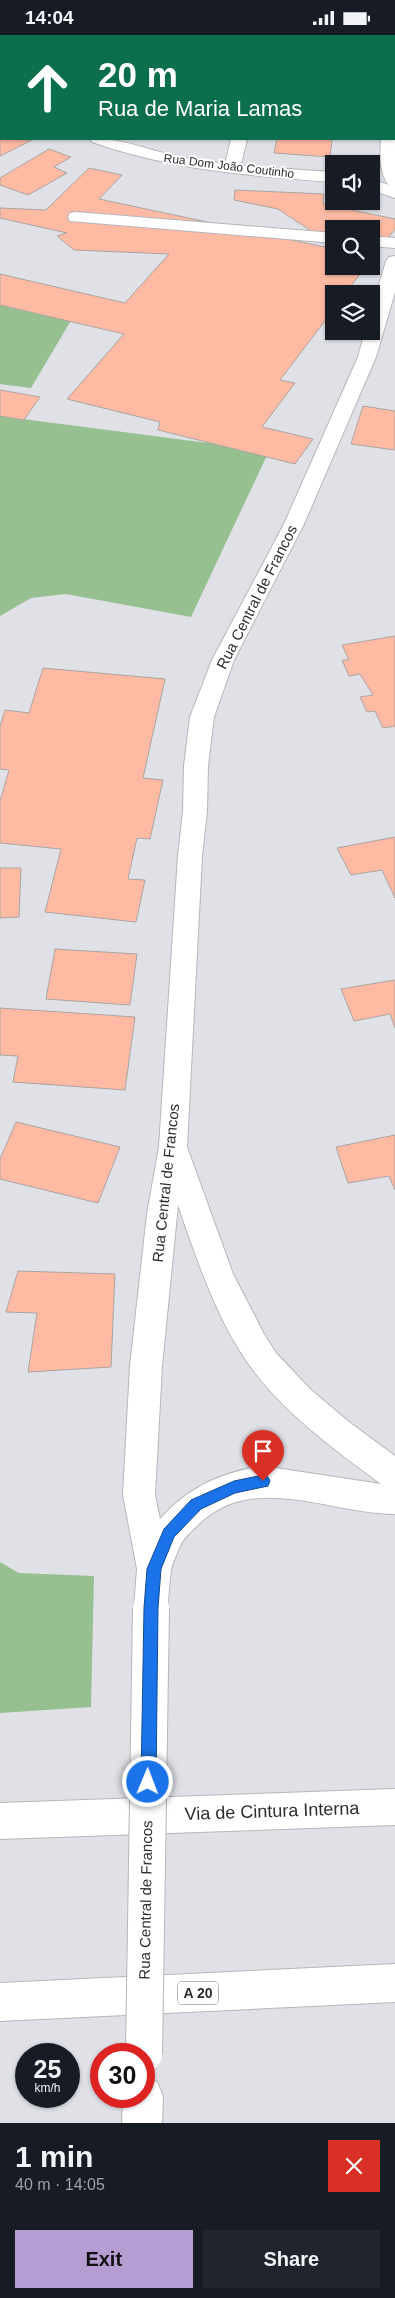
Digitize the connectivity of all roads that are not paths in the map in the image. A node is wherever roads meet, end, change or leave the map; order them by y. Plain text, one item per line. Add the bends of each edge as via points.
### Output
1 (101, 140) edge
2 (239, 140) edge
3 (389, 140) edge
4 (232, 169) junction
5 (325, 176) edge
6 (395, 183) edge
7 (380, 187) edge
8 (395, 193) edge
9 (76, 217) dead end
10 (325, 237) edge
11 (380, 242) edge
12 (395, 243) edge
13 (395, 261) edge
14 (173, 1147) junction
15 (395, 1475) edge
16 (395, 1499) edge
17 (154, 1569) junction
18 (395, 1807) edge
19 (0, 1821) edge
20 (395, 1983) edge
21 (0, 2002) edge
22 (144, 2043) edge
23 (143, 2108) edge
24 (142, 2123) edge

1 - 4 main road, Rua Dom João Coutinho via 170,161
2 - 4 main road
3 - 6 main road via 388,157
4 - 5 main road, Rua Dom João Coutinho
7 - 8 main road
9 - 10 main road
11 - 12 main road
13 - 14 main road, Rua Central de Francos via 367,357 294,524 223,660 202,717 196,766 196,811 190,856
14 - 15 main road via 204,1241 254,1345 308,1406
14 - 17 main road, Rua Central de Francos via 162,1214 146,1366 139,1495
16 - 17 main road via 374,1499 263,1481 244,1484 196,1505 181,1519 169,1533
17 - 22 main road, Rua Central de Francos, bridge
18 - 19 main road, Via de Cintura Interna
20 - 21 main road, A 20
23 - 24 main road

